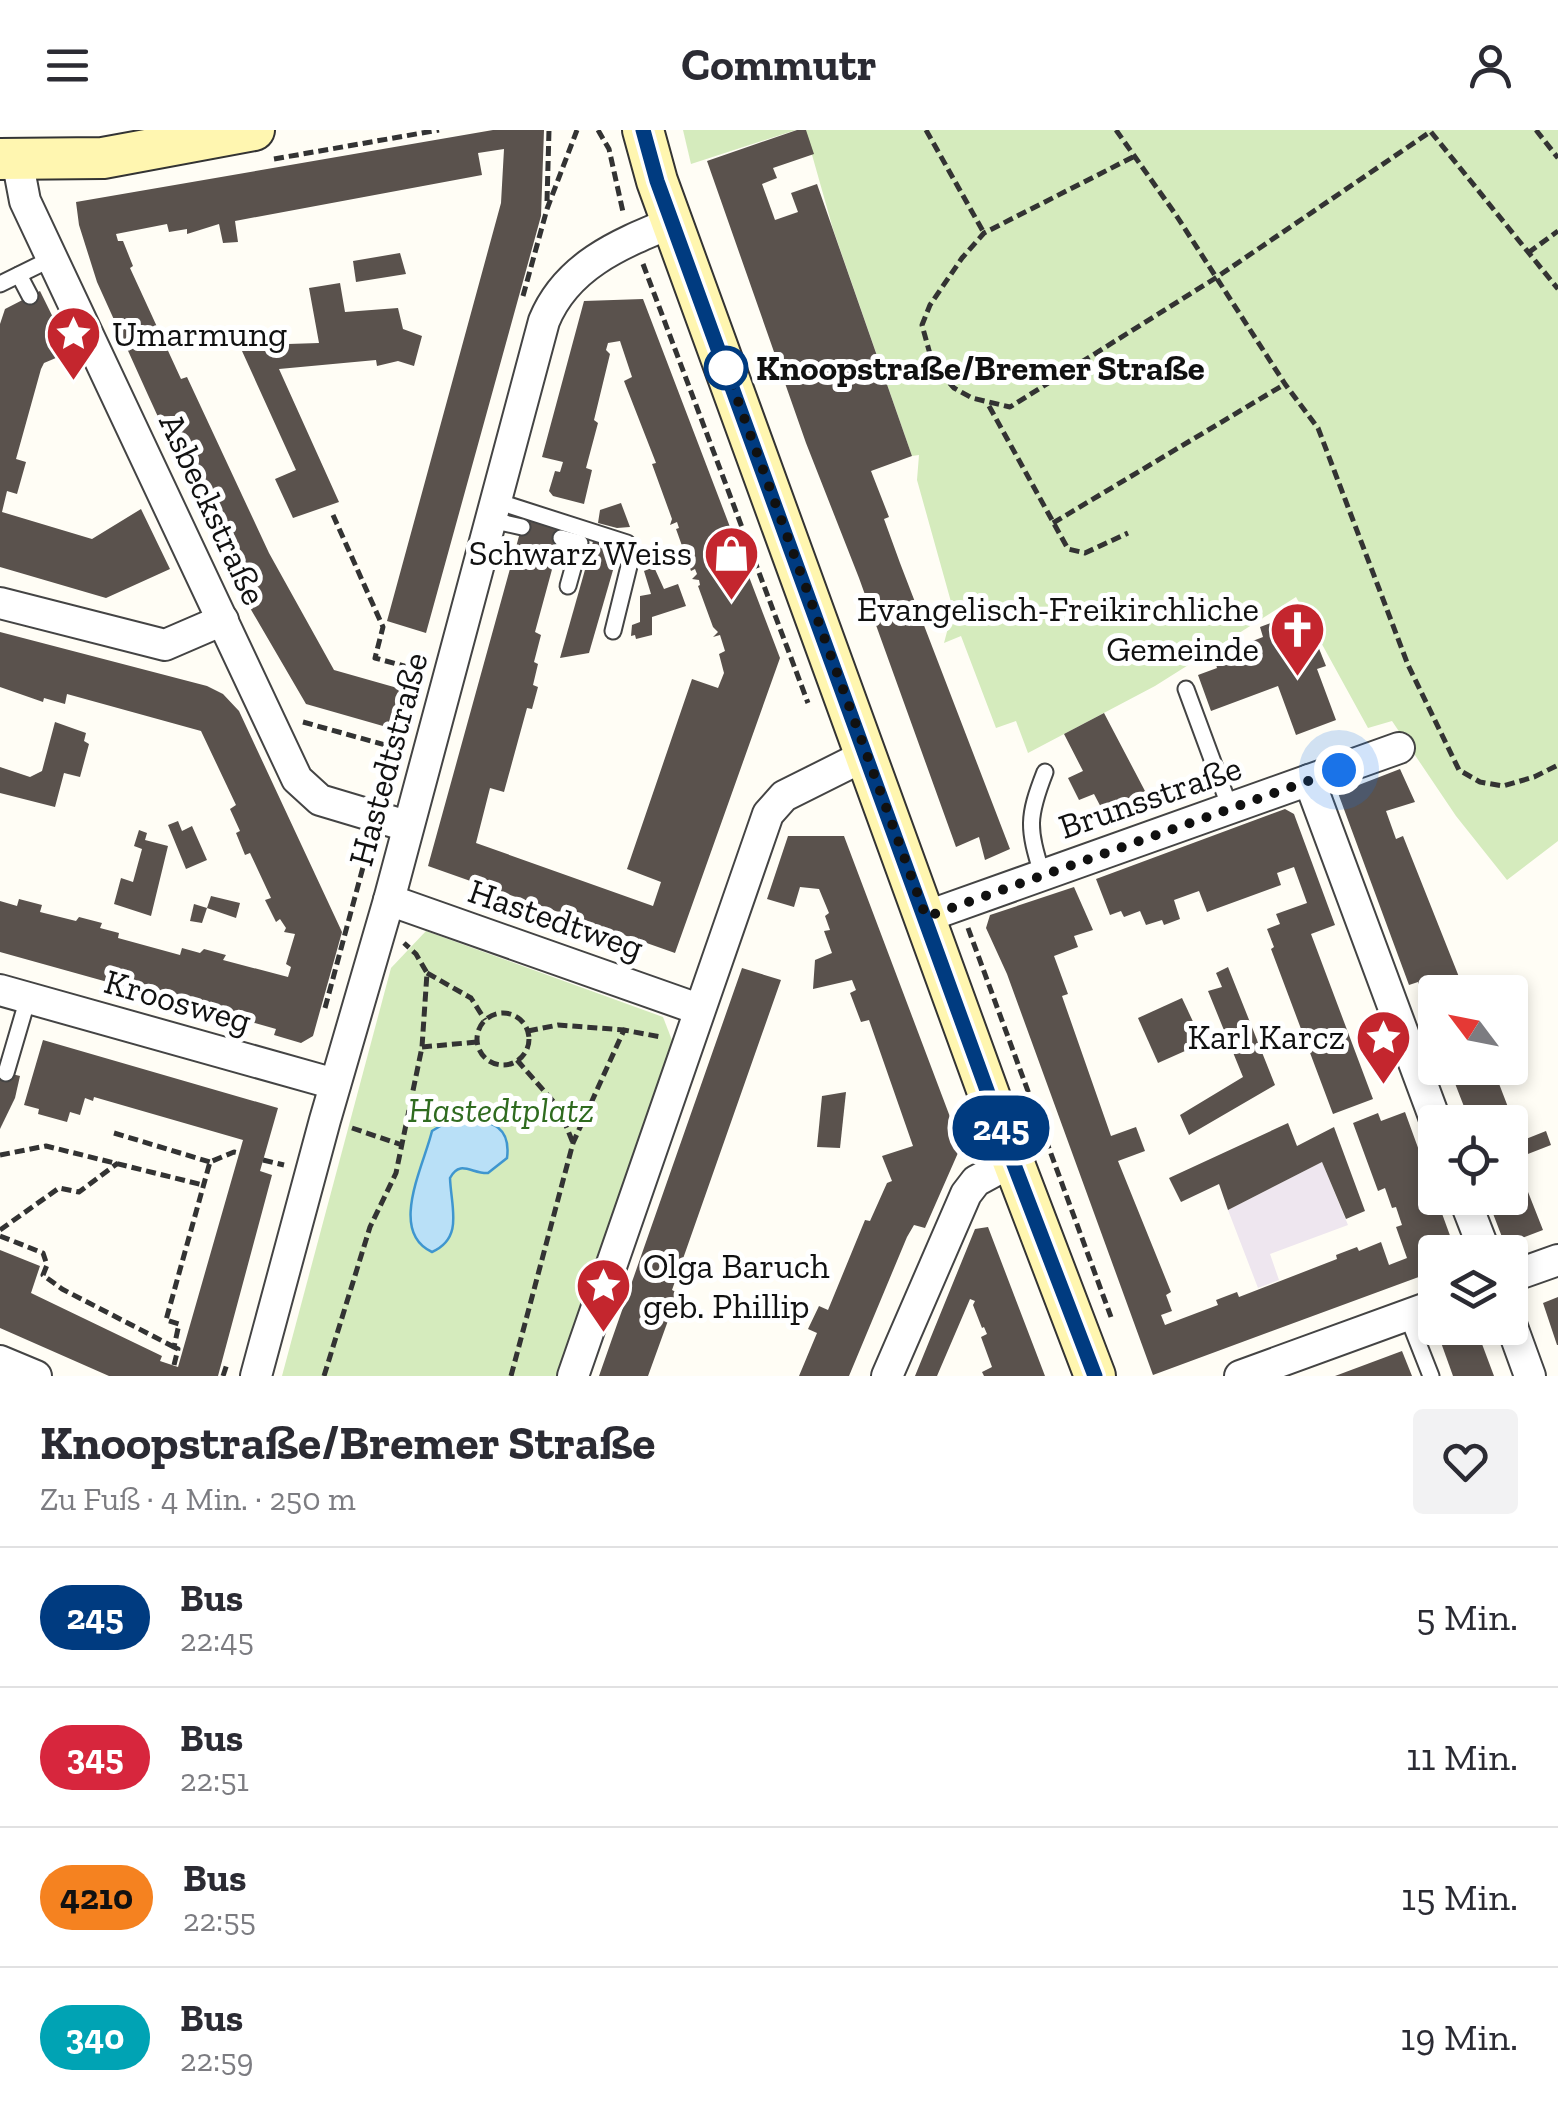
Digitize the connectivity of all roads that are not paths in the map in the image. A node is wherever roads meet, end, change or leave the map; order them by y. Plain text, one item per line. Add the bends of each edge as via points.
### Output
1 (254, 130) edge
2 (643, 130) edge
3 (8, 159) edge
4 (672, 222) junction
5 (53, 258) junction
6 (19, 275) junction
7 (0, 284) edge
8 (30, 296) dead end
9 (493, 510) junction
10 (522, 527) dead end
11 (560, 538) dead end
12 (568, 586) dead end
13 (0, 602) edge
14 (223, 620) junction
15 (612, 631) dead end
16 (1186, 689) dead end
17 (1400, 748) dead end
18 (868, 754) junction
19 (1045, 772) dead end
20 (1309, 780) junction
21 (1230, 808) junction
22 (407, 826) junction
23 (1042, 874) junction
24 (390, 900) junction
25 (926, 917) junction
26 (14, 994) edge
27 (698, 1009) junction
28 (6, 1072) dead end
29 (335, 1084) junction
30 (1430, 1105) edge
31 (1013, 1162) junction
32 (1558, 1260) edge
33 (1528, 1271) edge
34 (1418, 1311) edge
35 (1427, 1345) edge
36 (1519, 1345) edge
37 (0, 1361) edge
38 (36, 1376) edge
39 (256, 1376) edge
40 (572, 1376) edge
41 (887, 1376) edge
42 (1095, 1376) edge
43 (1240, 1376) edge
44 (1432, 1376) edge
45 (1530, 1376) edge

1 - 3 main road via 103,158
2 - 4 main road
3 - 5 street, Asbeckstraße
4 - 9 street, Hastedtstraße via 594,260 555,298
4 - 18 main road
5 - 6 lane
5 - 14 street, Asbeckstraße
6 - 7 lane
6 - 8 lane
9 - 10 lane
9 - 15 lane via 627,544 632,558
9 - 22 street, Hastedtstraße
11 - 12 lane via 580,543
13 - 14 street via 164,645
14 - 22 street, Asbeckstraße via 296,778 320,800
16 - 21 lane
17 - 20 street, Brunsstraße
18 - 25 main road
18 - 27 street via 784,796 768,814
19 - 23 lane via 1032,804 1030,834
20 - 21 street, Brunsstraße
20 - 30 street
21 - 23 street, Brunsstraße
22 - 24 street, Hastedtstraße
23 - 25 street, Brunsstraße
24 - 27 street, Hastedtweg
24 - 29 street, Hastedtstraße
25 - 31 main road
26 - 28 lane
26 - 29 street, Kroosweg
27 - 40 street
29 - 39 street, Hastedtstraße
31 - 41 street via 976,1181 966,1194
31 - 42 main road
32 - 33 street
34 - 43 street
35 - 44 lane
36 - 45 street
37 - 38 street

